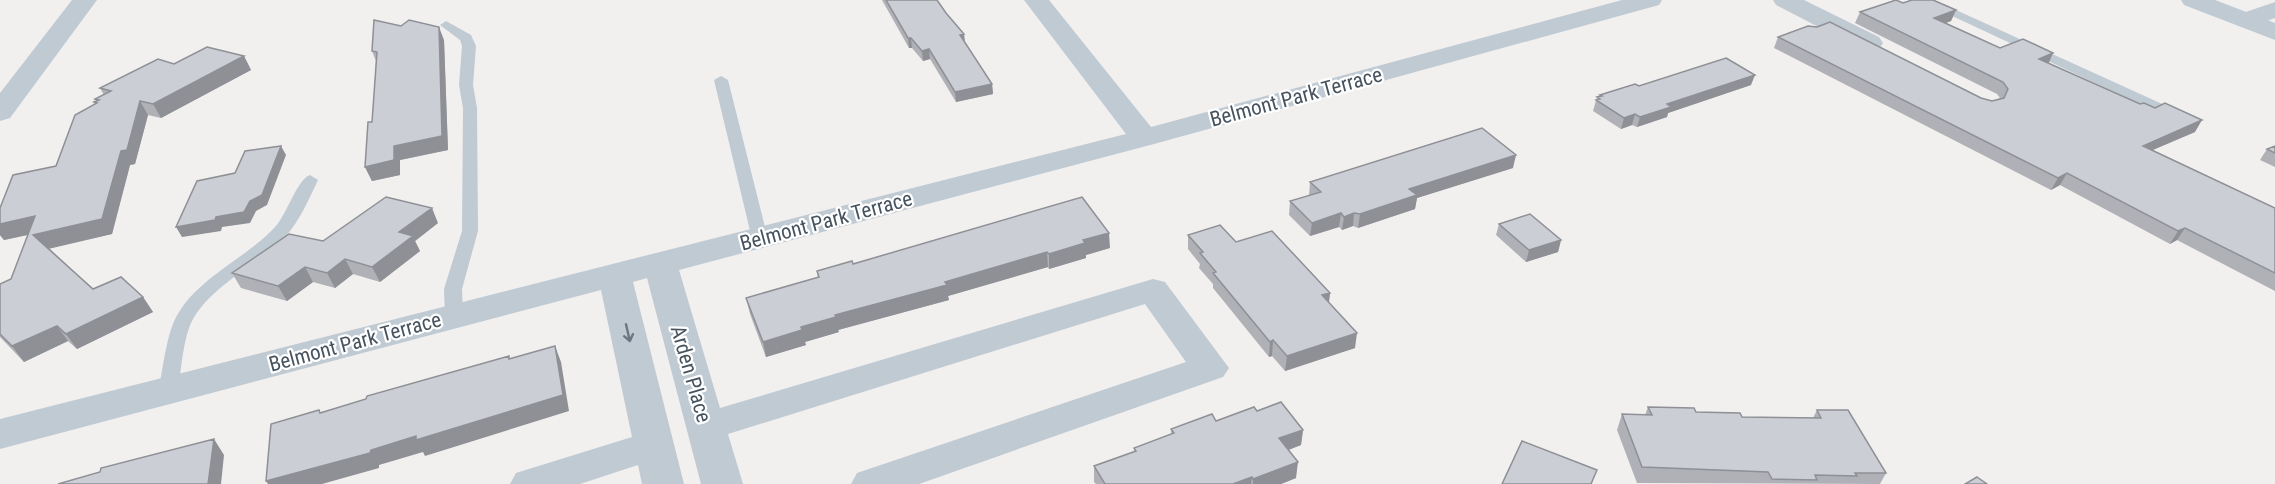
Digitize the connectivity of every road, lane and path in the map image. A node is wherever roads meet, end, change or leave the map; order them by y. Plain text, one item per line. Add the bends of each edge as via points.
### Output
1 (85, 0) edge
2 (1036, 0) edge
3 (1785, 0) edge
4 (1924, 0) edge
5 (2193, 0) edge
6 (1643, 1) edge
7 (2275, 10) edge
8 (2246, 20) junction
9 (446, 26) dead end
10 (2275, 32) edge
11 (1888, 52) edge
12 (721, 80) dead end
13 (1, 110) edge
14 (2184, 119) edge
15 (1144, 138) junction
16 (310, 180) dead end
17 (760, 239) junction
18 (660, 264) junction
19 (615, 276) junction
20 (454, 317) junction
21 (168, 391) junction
22 (706, 426) junction
23 (0, 434) edge
24 (654, 445) junction
25 (531, 484) edge
26 (663, 484) edge
27 (722, 484) edge
28 (872, 484) edge

1 - 13 street
2 - 15 street
3 - 11 street
4 - 14 lane
5 - 8 street
6 - 15 street, Belmont Park Terrace
7 - 8 street
8 - 10 street
9 - 20 lane via 466,38 469,46 466,85 470,108 470,231 453,289
12 - 17 lane
15 - 17 street, Belmont Park Terrace
16 - 21 lane via 292,218 279,233 213,286 187,314
17 - 18 street, Belmont Park Terrace
18 - 19 street, Belmont Park Terrace
18 - 22 street, Arden Place
19 - 20 street, Belmont Park Terrace
19 -> 24 street
20 - 21 street, Belmont Park Terrace
21 - 23 street, Belmont Park Terrace
22 - 27 street, Arden Place
22 - 28 street via 1153,290 1210,368
24 - 25 street
24 - 26 street

